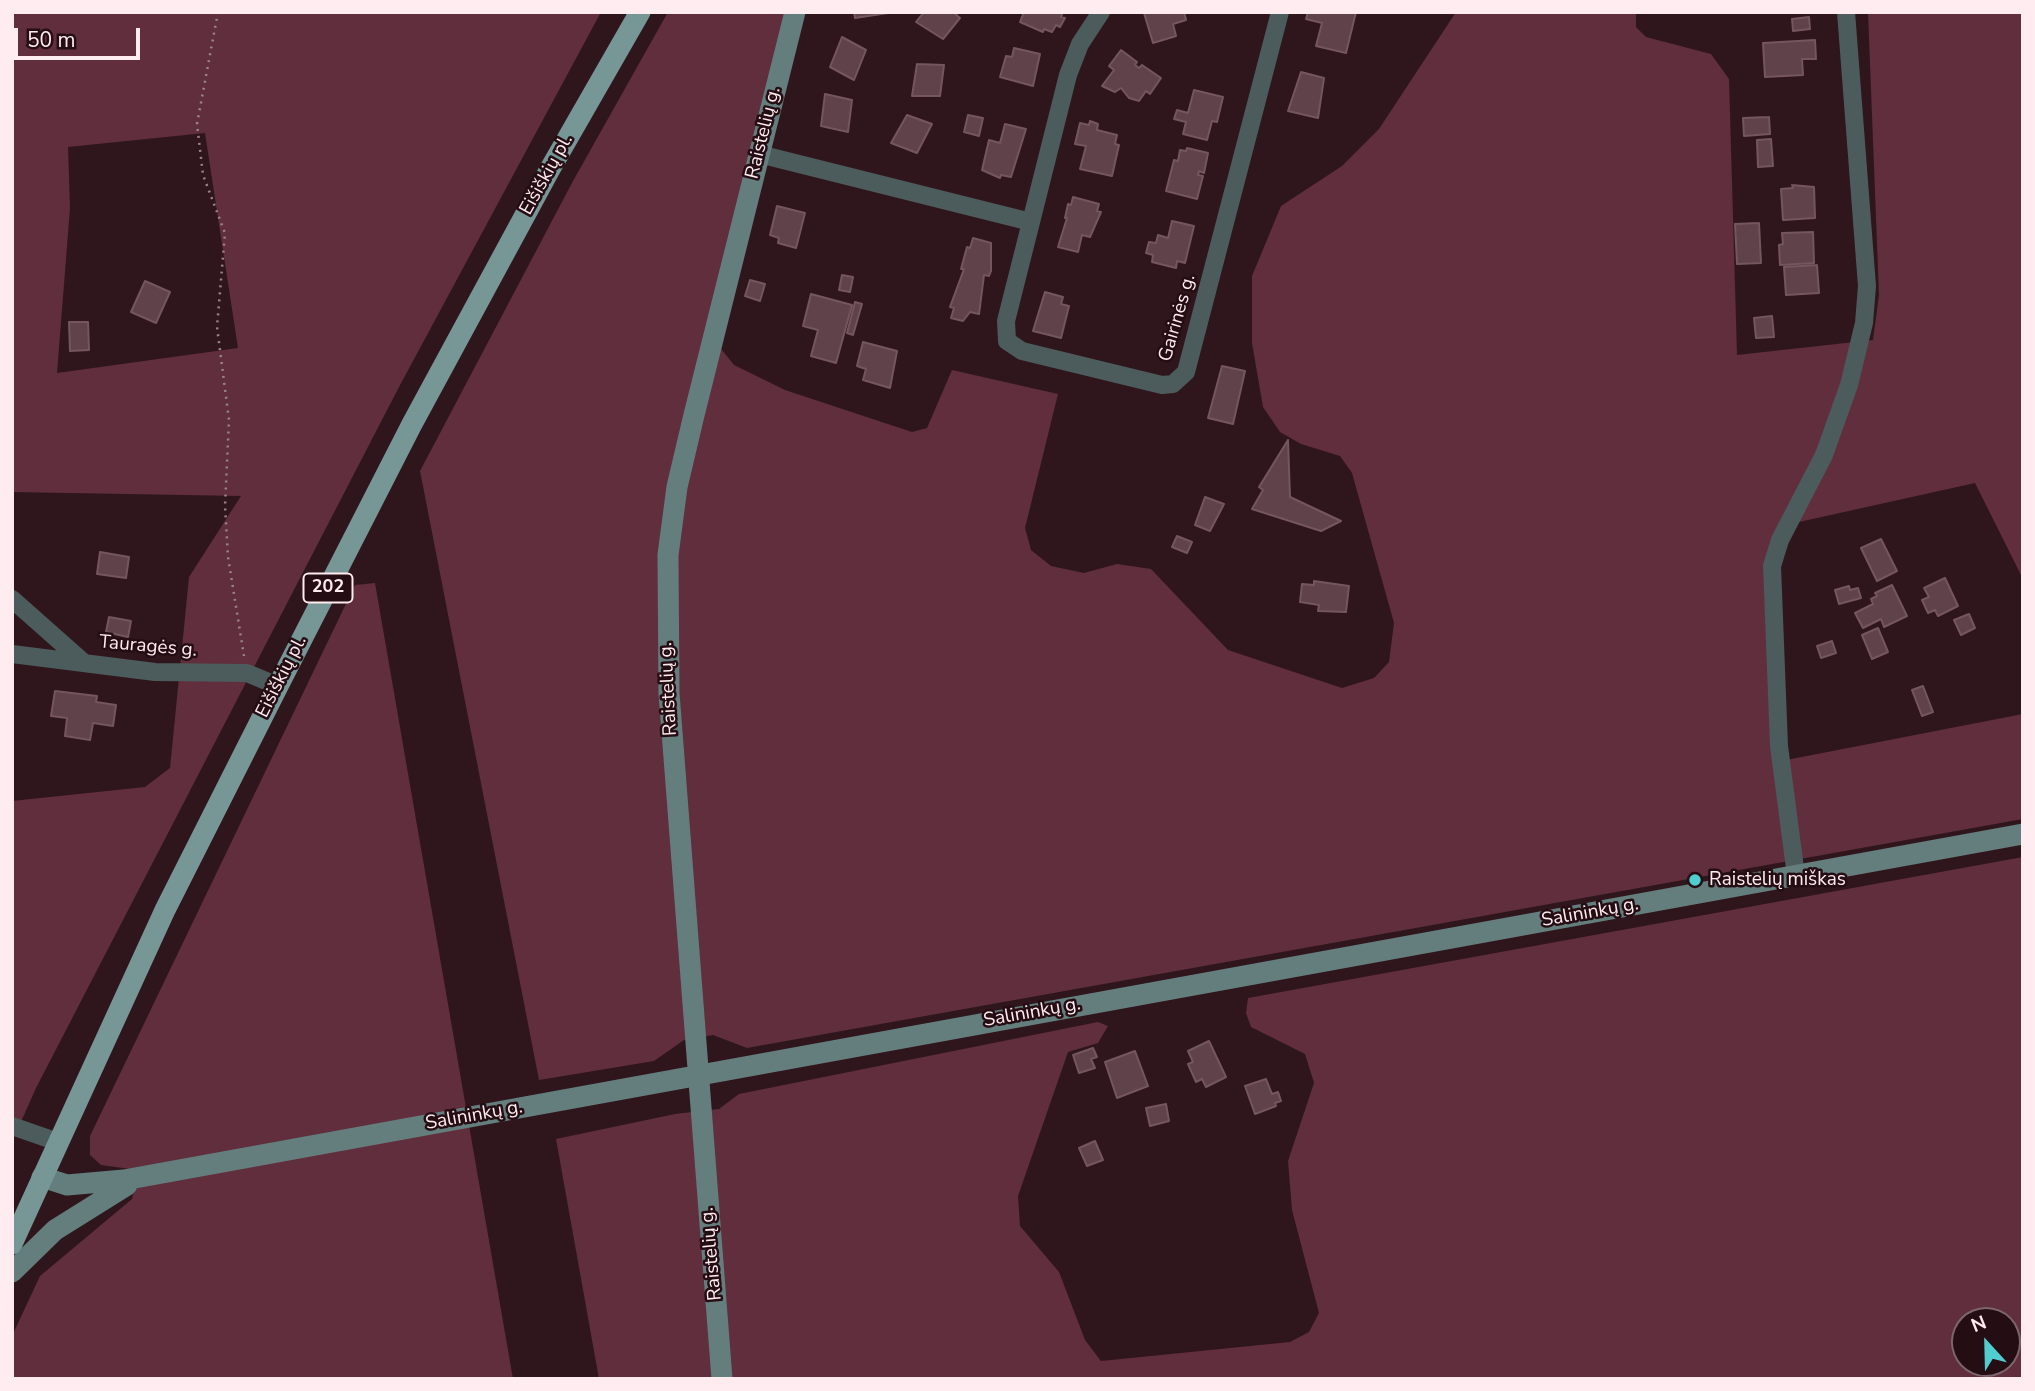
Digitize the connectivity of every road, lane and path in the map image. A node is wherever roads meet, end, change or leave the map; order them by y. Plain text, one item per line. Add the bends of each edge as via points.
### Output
1 (218, 12) edge
2 (640, 12) edge
3 (795, 12) edge
4 (1101, 12) edge
5 (1280, 12) edge
6 (1846, 12) edge
7 (759, 153) junction
8 (1031, 222) junction
9 (12, 599) edge
10 (12, 654) edge
11 (82, 661) junction
12 (247, 674) junction
13 (278, 686) junction
14 (2023, 835) edge
15 (1796, 876) junction
16 (697, 1076) junction
17 (12, 1126) edge
18 (58, 1142) junction
19 (148, 1176) junction
20 (42, 1177) junction
21 (12, 1244) edge
22 (12, 1272) edge
23 (722, 1379) edge

1 - 12 path via 197,124 203,175 225,233 218,327 229,420 225,506 228,557
2 - 13 main road, Eišiškių pl. / 202 via 412,424
3 - 7 main road, Raistelių g.
4 - 8 street, Gairinės g. via 1080,44 1068,75
5 - 8 street, Gairinės g. via 1181,380 1162,385 1023,351 1007,341 1006,321
6 - 15 street via 1867,286 1864,323 1855,366 1824,455 1780,540 1772,566 1779,746
7 - 8 street
7 - 16 main road, Raistelių g. via 680,475 668,555 669,693
9 - 11 street
10 - 11 street, Tauragės g.
11 - 12 street, Tauragės g. via 155,672
12 - 13 street, Tauragės g.
13 - 18 main road, Eišiškių pl. / 202 via 165,910
14 - 15 main road, Salininkų g.
15 - 16 main road, Salininkų g.
16 - 19 main road, Salininkų g.
16 - 23 main road, Raistelių g.
17 - 18 street
18 - 20 main road, Eišiškių pl. / 202
19 - 20 main road, Salininkų g. via 80,1185
19 - 22 main road via 79,1213 36,1246
20 - 21 main road, Eišiškių pl. / 202

